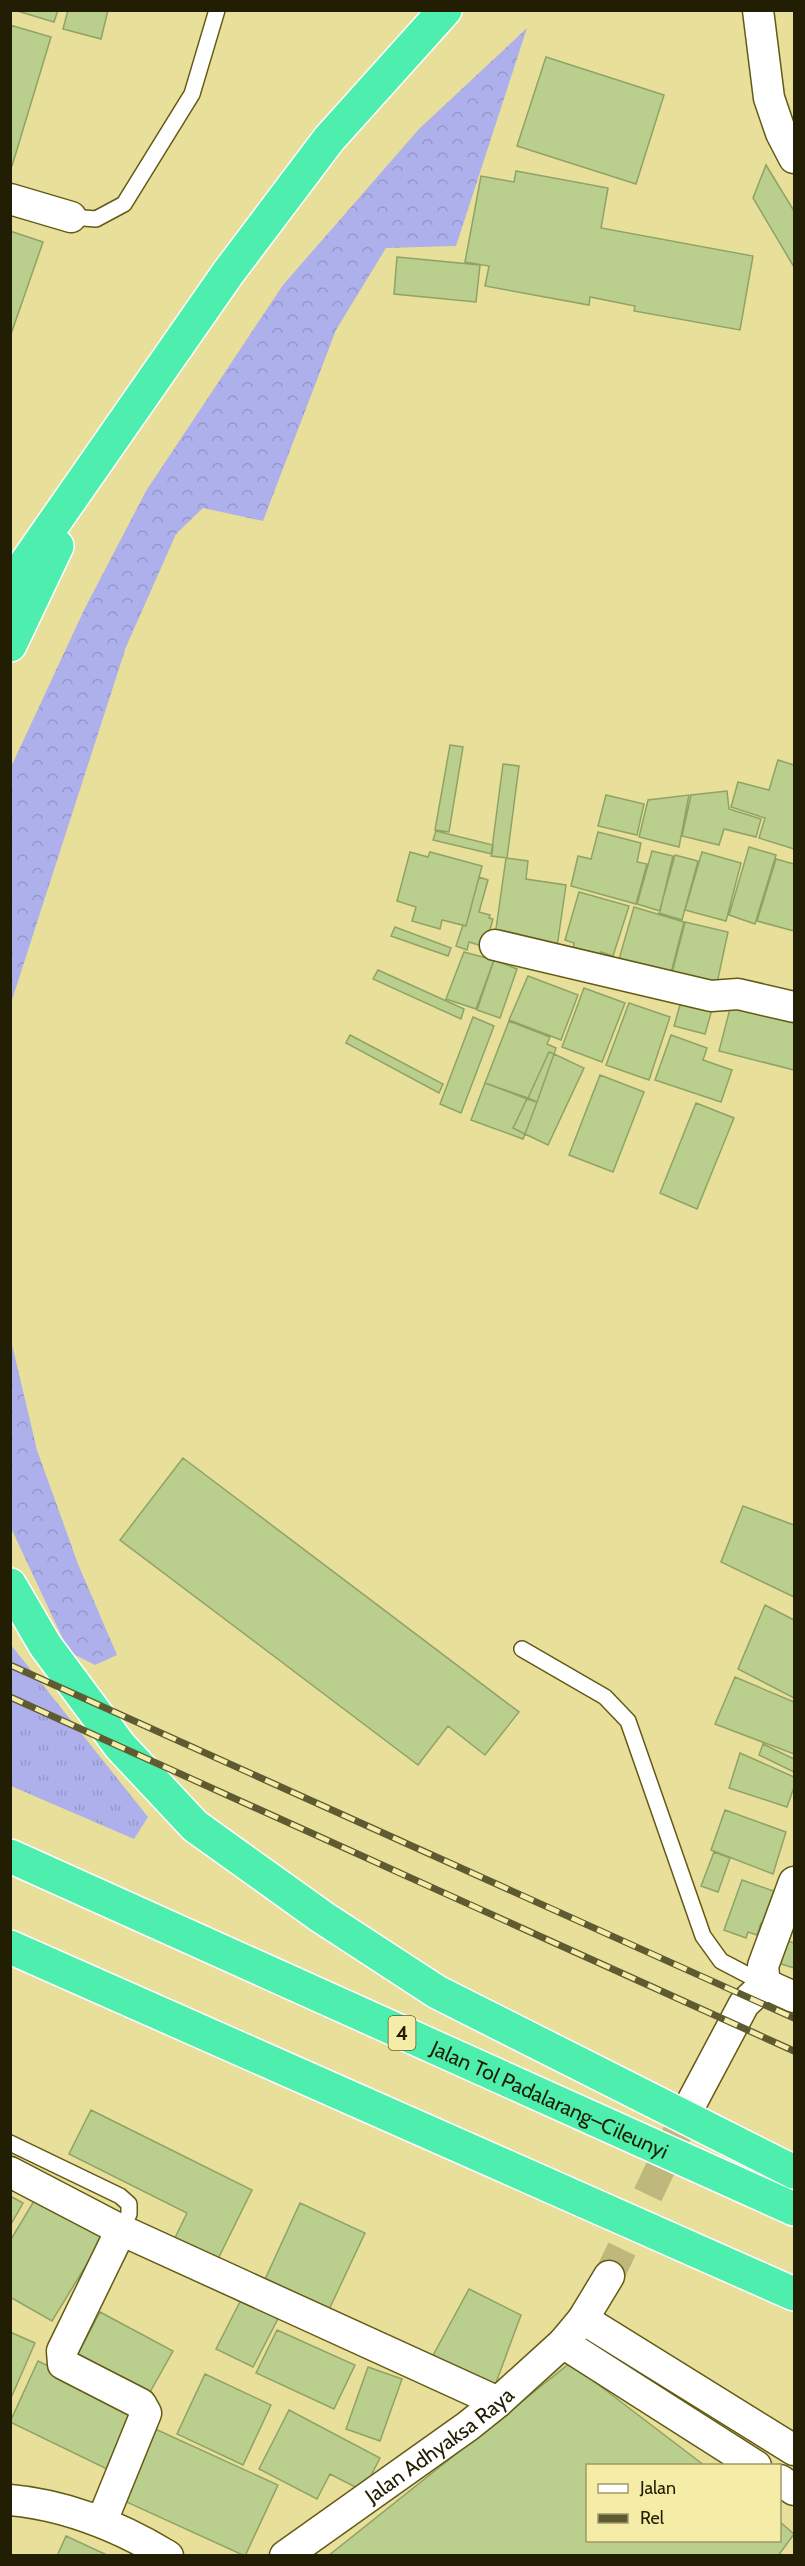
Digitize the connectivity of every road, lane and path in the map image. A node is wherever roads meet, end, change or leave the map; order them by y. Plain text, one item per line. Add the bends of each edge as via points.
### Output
1 (217, 10) edge
2 (445, 10) edge
3 (758, 10) edge
4 (795, 158) edge
5 (10, 199) edge
6 (71, 217) joint
7 (100, 455) junction
8 (10, 548) edge
9 (10, 586) edge
10 (10, 645) edge
11 (495, 945) dead end
12 (795, 1007) edge
13 (10, 1585) edge
14 (522, 1649) dead end
15 (10, 1856) edge
16 (795, 1881) edge
17 (10, 1947) edge
18 (765, 1984) junction
19 (795, 1997) edge
20 (693, 2100) tunnel mouth
21 (10, 2142) edge
22 (10, 2172) edge
23 (795, 2172) edge
24 (795, 2209) edge
25 (121, 2230) junction
26 (609, 2276) tunnel mouth
27 (795, 2294) edge
28 (583, 2319) junction
29 (563, 2343) junction
30 (498, 2402) junction
31 (795, 2450) edge
32 (753, 2464) edge
33 (781, 2481) edge
34 (795, 2490) edge
35 (10, 2500) edge
36 (102, 2521) junction
37 (168, 2556) edge
38 (285, 2556) edge

1 - 6 lane via 192,94 124,204 96,219
2 - 7 highway via 329,139 228,273
3 - 4 street via 769,98 781,134
5 - 6 street
7 - 8 highway
7 - 9 highway
7 - 10 highway
11 - 12 street via 711,996 738,994
13 - 23 highway via 45,1645 120,1746 195,1826 322,1917 437,1992
14 - 18 lane via 605,1697 628,1721 703,1936 721,1961
15 - 24 highway, Jalan Tol Padalarang–Cileunyi / 4
16 - 18 street via 764,1966
17 - 27 highway
18 - 19 street
18 - 20 street via 744,2004
21 - 25 lane via 120,2196 129,2204
22 - 25 street
25 - 30 street
25 - 36 street via 62,2351 63,2364 141,2404 146,2413
26 - 28 street, Jalan Adhyaksa Raya
28 - 29 street, Jalan Adhyaksa Raya
28 - 31 street
29 - 30 street, Jalan Adhyaksa Raya
29 - 32 street
30 - 38 street, Jalan Adhyaksa Raya
33 - 34 street
35 - 36 street
36 - 37 street

